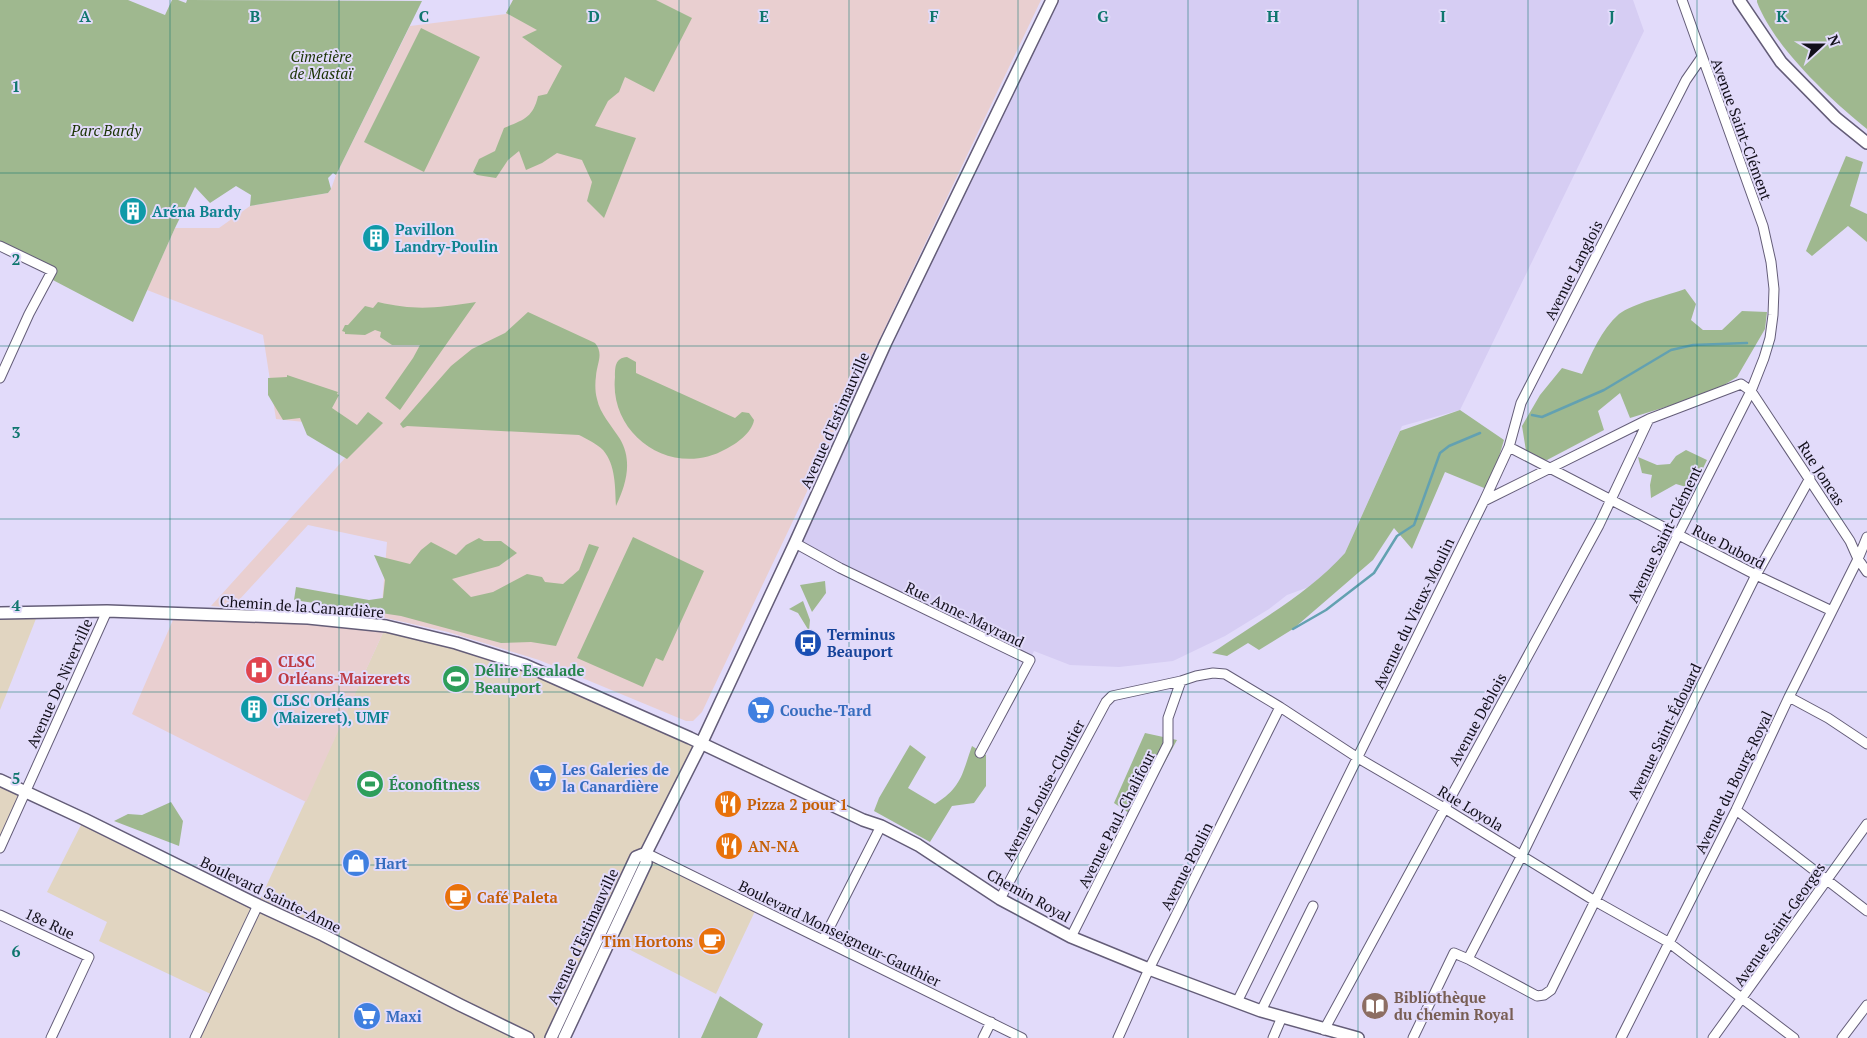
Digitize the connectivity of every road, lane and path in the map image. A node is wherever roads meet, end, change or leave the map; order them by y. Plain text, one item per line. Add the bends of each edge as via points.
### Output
1 (1052, 0) edge
2 (1682, 0) edge
3 (1739, 0) edge
4 (1702, 57) junction
5 (1867, 142) edge
6 (0, 246) edge
7 (0, 378) edge
8 (1751, 391) junction
9 (1649, 419) junction
10 (1509, 447) junction
11 (1550, 468) junction
12 (1810, 478) junction
13 (1611, 500) junction
14 (1484, 501) junction
15 (1678, 535) junction
16 (1867, 537) edge
17 (795, 543) junction
18 (1858, 559) junction
19 (1867, 572) edge
20 (1756, 576) junction
21 (107, 611) junction
22 (1832, 611) junction
23 (0, 613) edge
24 (1181, 681) junction
25 (1112, 696) joint
26 (1788, 697) junction
27 (1280, 707) junction
28 (701, 744) junction
29 (1867, 744) edge
30 (980, 752) dead end
31 (1358, 758) junction
32 (0, 780) edge
33 (26, 793) junction
34 (1444, 808) junction
35 (1736, 810) junction
36 (1867, 824) edge
37 (881, 826) junction
38 (0, 848) edge
39 (646, 853) junction
40 (1522, 855) junction
41 (1827, 880) junction
42 (1000, 899) junction
43 (1595, 901) junction
44 (258, 905) junction
45 (1313, 906) dead end
46 (1867, 911) edge
47 (0, 915) edge
48 (1071, 936) junction
49 (823, 940) junction
50 (1668, 942) junction
51 (1468, 959) junction
52 (1150, 969) junction
53 (1743, 999) junction
54 (1237, 1002) junction
55 (1867, 1005) edge
56 (1261, 1011) junction
57 (1282, 1017) junction
58 (991, 1022) junction
59 (1324, 1030) junction
60 (51, 1038) edge
61 (195, 1038) edge
62 (528, 1038) edge
63 (551, 1038) edge
64 (564, 1038) edge
65 (983, 1038) edge
66 (1022, 1038) edge
67 (1118, 1038) edge
68 (1272, 1038) edge
69 (1358, 1038) edge
70 (1413, 1038) edge
71 (1621, 1038) edge
72 (1713, 1038) edge
73 (1794, 1038) edge
74 (1842, 1038) edge

1 - 17 main road, Avenue d'Estimauville via 886,342
2 - 4 street, Avenue Saint-Clément
3 - 5 main road via 1781,62 1836,118
4 - 8 street, Avenue Saint-Clément via 1763,226 1771,262 1774,289 1770,338
4 - 10 street, Avenue Langlois via 1686,80 1521,403
6 - 7 street via 52,271
8 - 9 street via 1741,384
8 - 12 street, Rue Joncas
8 - 15 street, Avenue Saint-Clément
9 - 11 street
9 - 13 street, Avenue Deblois
10 - 11 street, Rue Dubord
10 - 14 street, Avenue Langlois
11 - 13 street, Rue Dubord
11 - 14 street
12 - 18 street, Rue Joncas
12 - 20 street, Avenue Saint-Édouard
13 - 15 street, Rue Dubord
13 - 34 street, Avenue Deblois
14 - 31 street, Avenue du Vieux-Moulin
15 - 20 street, Rue Dubord
15 - 40 street, Avenue Saint-Clément
16 - 18 street, Avenue du Bourg-Royal
17 - 28 main road, Avenue d'Estimauville
17 - 30 street, Rue Anne-Mayrand via 847,572 1030,660
18 - 19 street, Rue Joncas
18 - 22 street, Avenue du Bourg-Royal
20 - 22 street, Rue Dubord
20 - 43 street, Avenue Saint-Édouard
21 - 23 main road, Chemin de la Canardière
21 - 28 main road, Chemin de la Canardière via 308,618 386,626 525,665
21 - 33 street, Avenue De Niverville
22 - 26 street, Avenue du Bourg-Royal
24 - 25 street, Rue Loyola
24 - 27 street, Rue Loyola via 1214,673 1225,674
24 - 48 street, Avenue Paul-Chalifour via 1168,718 1168,744
25 - 42 street, Avenue Louise-Cloutier
26 - 29 street
26 - 35 street, Avenue du Bourg-Royal
27 - 31 street, Rue Loyola
27 - 52 street, Avenue Poulin
28 - 37 main road, Chemin Royal
28 - 39 main road, Avenue d'Estimauville
31 - 34 street, Rue Loyola
31 - 54 street, Avenue du Vieux-Moulin
32 - 33 main road, Boulevard Sainte-Anne
33 - 38 street, Avenue De Niverville
33 - 44 main road, Boulevard Sainte-Anne
34 - 40 street, Rue Loyola
34 - 59 street, Avenue Deblois
35 - 41 street
35 - 50 street, Avenue du Bourg-Royal
36 - 41 street, Avenue Saint-Georges
37 - 42 main road, Chemin Royal via 918,845
37 - 49 street
39 - 49 street, Boulevard Monseigneur-Gauthier
39 - 63 main road, Avenue d'Estimauville via 636,857
39 - 64 main road, Avenue d'Estimauville via 646,863
40 - 43 street, Rue Loyola
40 - 51 street, Avenue Saint-Clément
41 - 46 street
41 - 53 street, Avenue Saint-Georges
42 - 48 main road, Chemin Royal
43 - 50 street, Rue Loyola
43 - 51 street, Avenue Saint-Édouard via 1551,990 1544,995 1537,996
44 - 61 street
44 - 62 main road, Boulevard Sainte-Anne
45 - 56 street
47 - 60 street, 18e Rue via 90,956
48 - 52 main road, Chemin Royal
49 - 58 street, Boulevard Monseigneur-Gauthier
50 - 53 street, Rue Loyola
50 - 71 street, Avenue du Bourg-Royal
51 - 70 street via 1454,953
52 - 54 main road, Chemin Royal
52 - 67 street, Avenue Poulin
53 - 72 street, Avenue Saint-Georges
53 - 73 street, Rue Loyola
54 - 56 main road, Chemin Royal
55 - 74 street
56 - 57 main road, Chemin Royal
57 - 59 main road, Chemin Royal
57 - 68 street
58 - 65 street
58 - 66 street, Boulevard Monseigneur-Gauthier
59 - 69 main road, Chemin Royal

